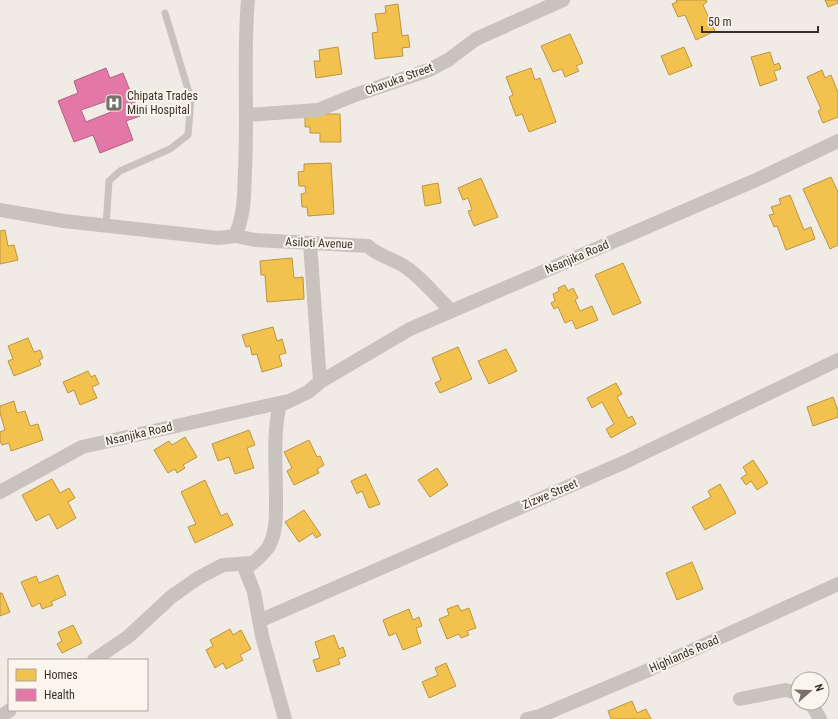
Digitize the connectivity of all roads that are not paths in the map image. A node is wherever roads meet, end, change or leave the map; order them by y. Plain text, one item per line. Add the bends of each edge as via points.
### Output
1 (248, 0) edge
2 (564, 0) edge
3 (165, 13) dead end
4 (246, 115) junction
5 (838, 142) edge
6 (0, 210) edge
7 (106, 226) junction
8 (235, 236) junction
9 (310, 243) junction
10 (452, 311) junction
11 (838, 360) edge
12 (320, 382) junction
13 (288, 401) junction
14 (0, 492) edge
15 (252, 563) junction
16 (838, 584) edge
17 (259, 621) junction
18 (95, 659) edge
19 (790, 691) edge
20 (740, 700) dead end
21 (9, 711) edge
22 (0, 717) edge
23 (285, 719) edge
24 (527, 719) edge

1 - 4 street
2 - 4 street, Chavuka Street via 476,39 448,60 429,70 318,110
3 - 7 lane via 191,99 188,135 170,149 120,171 109,181
4 - 8 street via 242,220
5 - 10 street, Nsanjika Road
6 - 7 street, Asiloti Avenue
7 - 8 street, Asiloti Avenue via 218,238
8 - 9 street, Asiloti Avenue via 255,240
9 - 10 street, Asiloti Avenue via 368,246 378,254 409,269
9 - 12 street
10 - 12 street, Nsanjika Road via 410,329
11 - 17 street, Zizwe Street via 625,462
12 - 13 street, Nsanjika Road via 308,392
13 - 14 street, Nsanjika Road via 82,447
13 - 15 street via 279,408 276,425 274,530 268,547 259,559
15 - 17 street via 245,569 254,592
15 - 18 street via 223,564 198,578 171,597 129,636
16 - 24 street, Highlands Road via 650,669 540,716
17 - 23 street
19 - 20 street via 785,690
21 - 22 street

